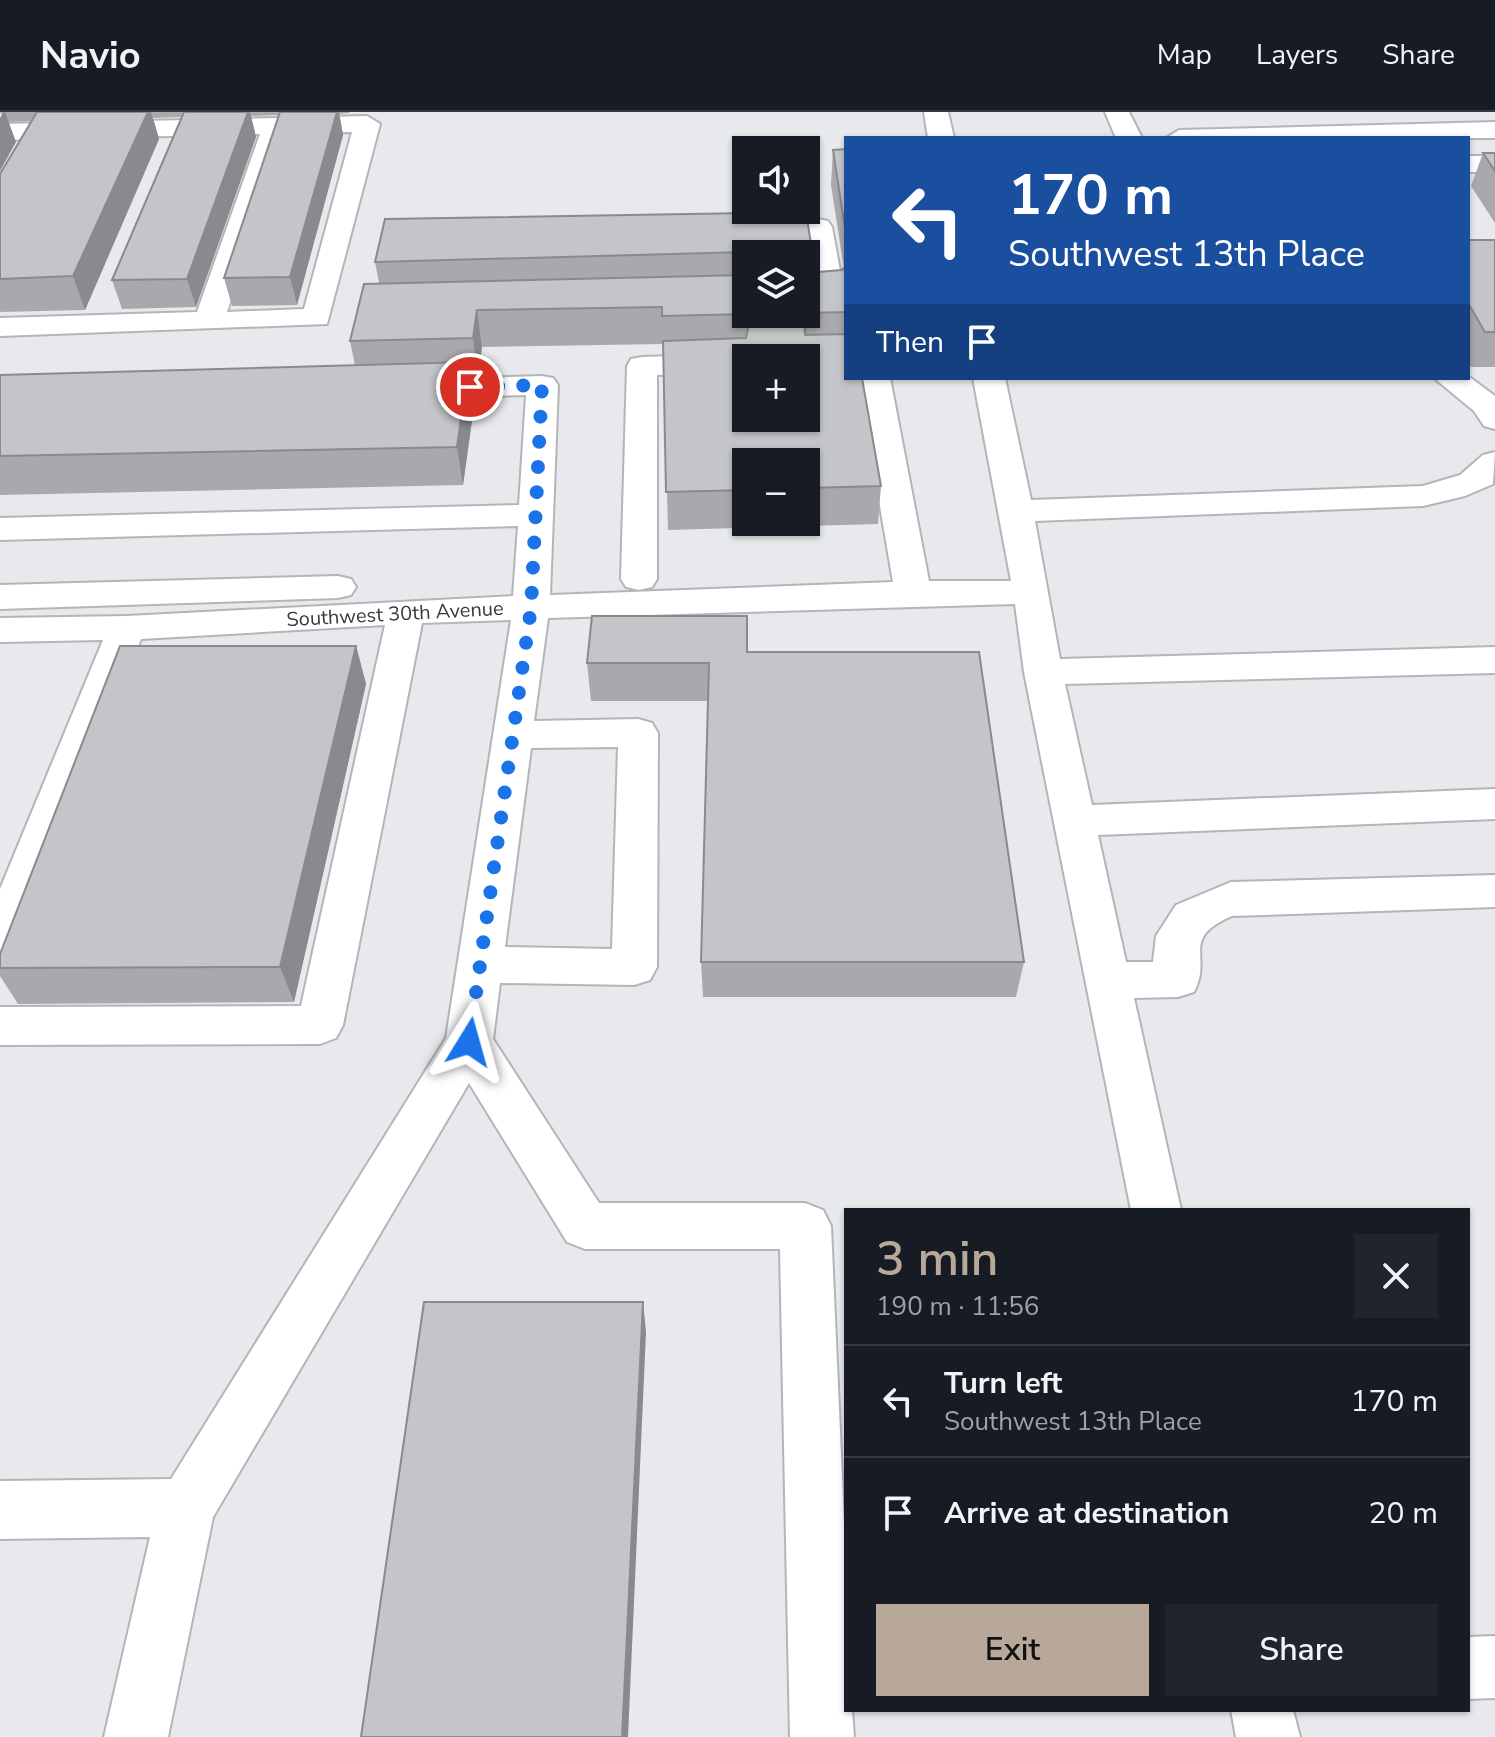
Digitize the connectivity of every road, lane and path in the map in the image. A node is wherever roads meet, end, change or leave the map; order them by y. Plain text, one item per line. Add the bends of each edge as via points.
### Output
1 (936, 112) edge
2 (1117, 112) edge
3 (275, 126) junction
4 (180, 128) junction
5 (1495, 130) edge
6 (38, 131) junction
7 (0, 132) edge
8 (941, 136) edge
9 (1128, 136) edge
10 (1258, 136) edge
11 (168, 156) edge
12 (23, 159) edge
13 (1470, 164) edge
14 (1495, 164) edge
15 (725, 229) edge
16 (368, 239) dead end
17 (337, 240) junction
18 (109, 296) edge
19 (820, 298) edge
20 (346, 309) dead end
21 (317, 318) junction
22 (209, 321) junction
23 (97, 324) junction
24 (0, 327) edge
25 (732, 363) edge
26 (874, 380) edge
27 (989, 380) edge
28 (1453, 380) edge
29 (376, 390) edge
30 (1495, 419) edge
31 (1495, 462) edge
32 (1016, 511) junction
33 (536, 515) junction
34 (0, 529) edge
35 (639, 579) junction
36 (911, 582) junction
37 (1029, 582) junction
38 (532, 594) junction
39 (0, 597) edge
40 (406, 612) junction
41 (127, 628) junction
42 (0, 630) edge
43 (1495, 660) edge
44 (1043, 672) junction
45 (512, 735) junction
46 (1495, 804) edge
47 (1074, 821) junction
48 (1495, 891) edge
49 (0, 942) edge
50 (480, 965) junction
51 (1108, 981) junction
52 (0, 1026) edge
53 (469, 1042) junction
54 (1156, 1208) edge
55 (186, 1508) junction
56 (0, 1510) edge
57 (1495, 1667) edge
58 (1470, 1668) edge
59 (1262, 1712) edge
60 (136, 1737) edge
61 (822, 1737) edge
62 (1268, 1737) edge

1 - 8 street
2 - 9 street
3 - 4 street
3 - 17 street via 367,124
3 - 22 street
4 - 6 street
4 - 11 street
5 - 10 street
6 - 7 street
6 - 12 street
13 - 14 street
15 - 19 street via 818,227 830,298
16 - 17 street
17 - 21 street
18 - 23 street
20 - 21 street
21 - 22 street
22 - 23 street
23 - 24 street
25 - 35 street via 642,366
26 - 36 street
27 - 32 street
28 - 30 street via 1487,405
29 - 33 street via 542,385
31 - 32 street via 1461,488 1423,496
32 - 37 street
33 - 34 street
33 - 38 street
35 - 36 street, Southwest 30th Avenue
35 - 38 street, Southwest 30th Avenue
36 - 37 street, Southwest 30th Avenue
36 - 38 street, Southwest 30th Avenue
37 - 44 street
38 - 39 street, Southwest 30th Avenue
38 - 40 street, Southwest 30th Avenue
38 - 45 street
40 - 41 street, Southwest 30th Avenue
40 - 52 street via 320,1025
41 - 42 street, Southwest 30th Avenue
41 - 49 street
43 - 44 street
44 - 47 street
45 - 50 street
45 - 50 street via 638,733 634,967
46 - 47 street
47 - 51 street
48 - 51 street via 1231,899 1207,906 1177,936 1173,957 1178,979
50 - 53 street
51 - 54 street
53 - 55 street
53 - 61 street via 585,1226 805,1226
55 - 56 street
55 - 60 street
57 - 58 street
59 - 62 street

